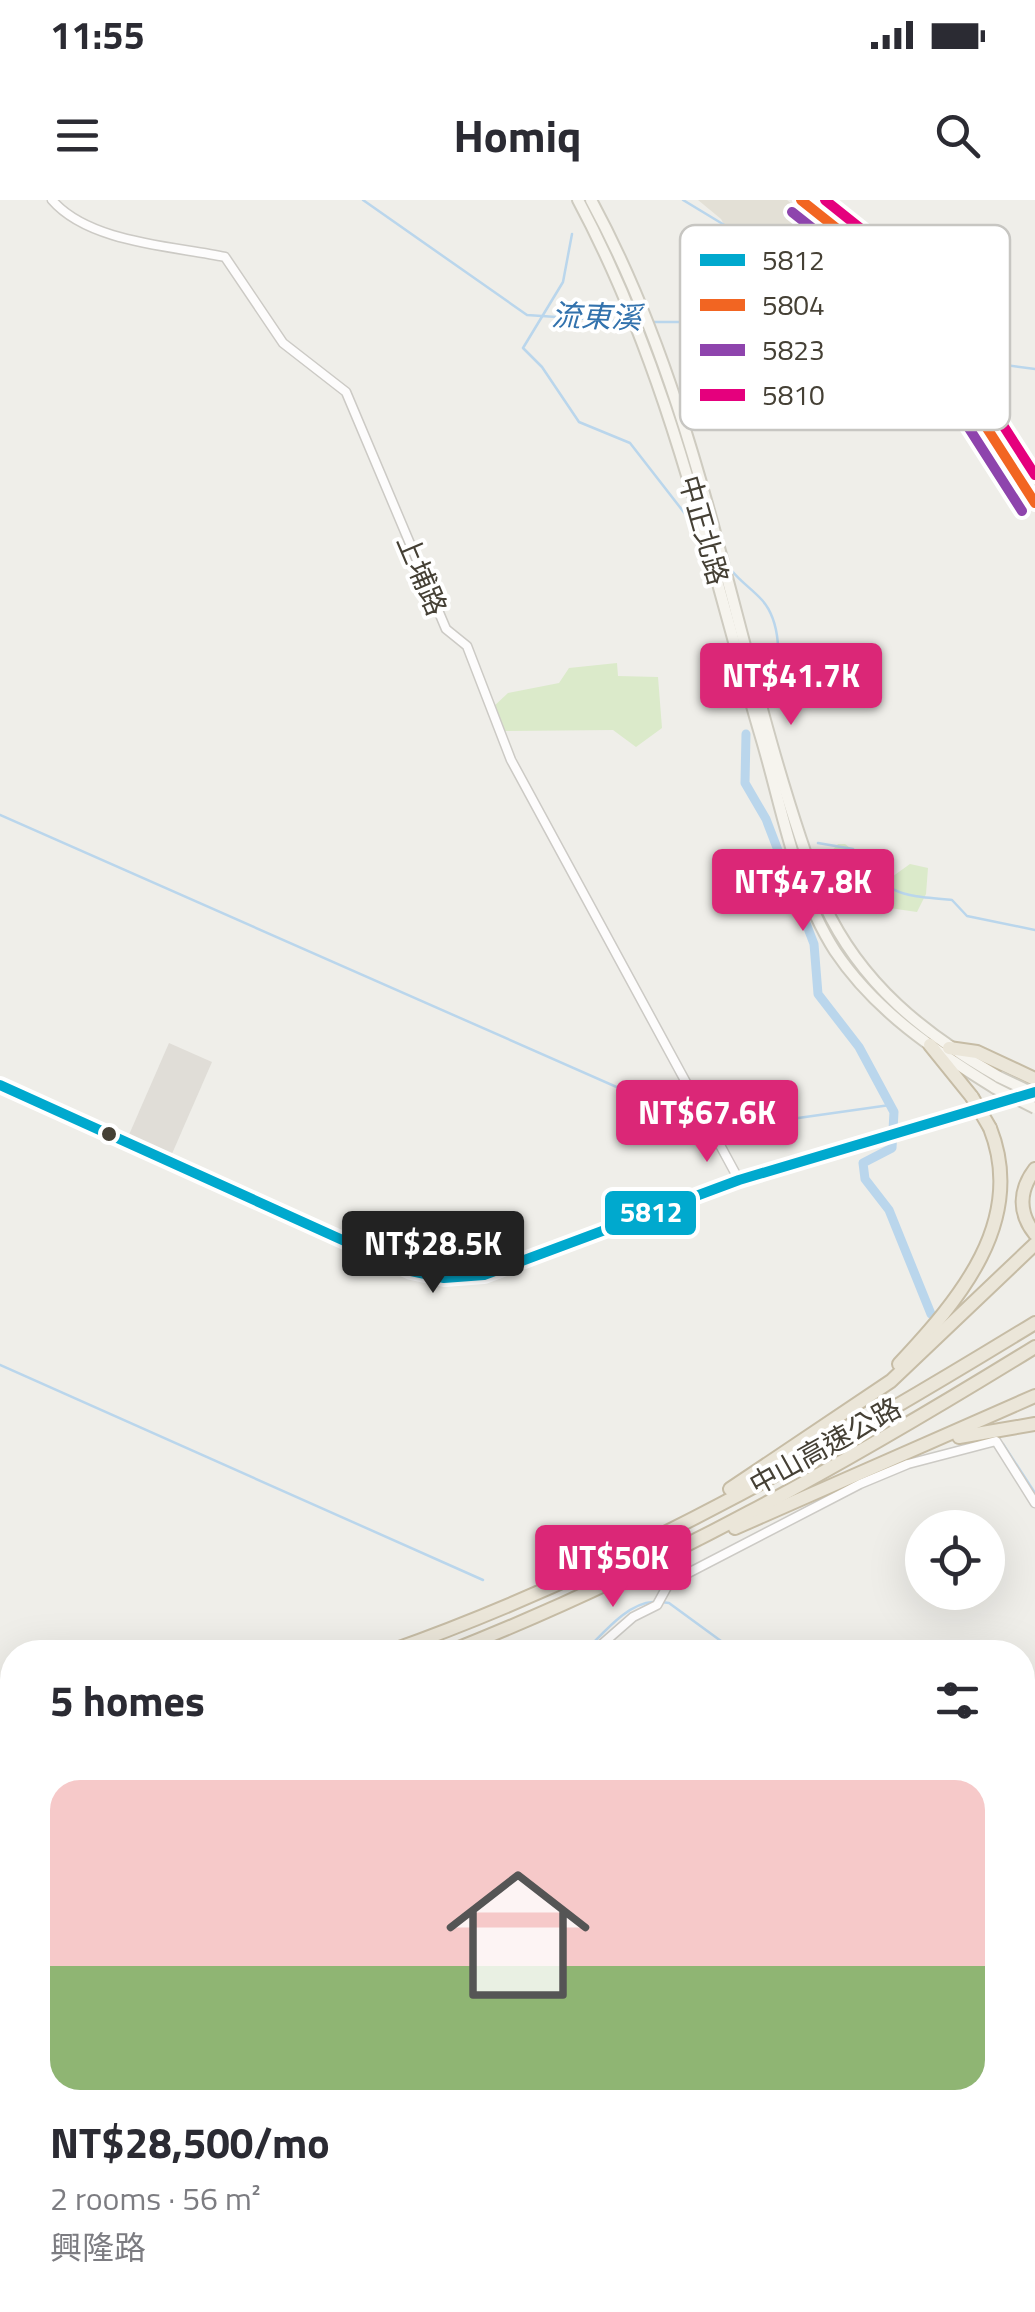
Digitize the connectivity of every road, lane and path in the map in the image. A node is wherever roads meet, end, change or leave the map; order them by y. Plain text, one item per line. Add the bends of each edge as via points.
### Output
1 (52, 200) edge
2 (578, 200) edge
3 (592, 200) edge
4 (801, 200) edge
5 (831, 225) edge
6 (649, 338) junction
7 (680, 416) edge
8 (686, 430) edge
9 (989, 430) edge
10 (1035, 503) edge
11 (930, 1045) junction
12 (949, 1048) junction
13 (1031, 1077) edge
14 (997, 1083) junction
15 (0, 1085) edge
16 (1035, 1093) edge
17 (1035, 1108) edge
18 (1035, 1169) edge
19 (739, 1180) junction
20 (1035, 1234) edge
21 (1035, 1244) edge
22 (1035, 1324) edge
23 (1035, 1347) edge
24 (874, 1391) junction
25 (1035, 1396) edge
26 (1035, 1424) edge
27 (886, 1461) junction
28 (1035, 1503) edge
29 (703, 1511) junction
30 (704, 1538) junction
31 (418, 1640) edge
32 (476, 1640) edge
33 (607, 1640) edge

1 - 19 street, 上埔路 via 74,219 112,232 225,257 282,344 346,392 446,629 467,646 511,760
2 - 6 main road, 中正北路
3 - 6 main road, 中正北路 via 643,307
4 - 5 main road
6 - 7 main road, 中正北路
6 - 11 main road, 中正北路 via 813,908 862,986
8 - 12 main road, 中正北路 via 824,904 864,972
9 - 10 main road
11 - 14 main road, 中正北路
11 - 24 highway, bridge via 990,1128 1001,1180 993,1234 956,1298
12 - 13 highway via 977,1052
12 - 14 main road, 中正北路
14 - 16 main road, bridge
14 - 17 main road, bridge
15 - 19 street via 411,1271 444,1278 484,1275
16 - 19 street
18 - 20 highway via 1022,1204
21 - 24 highway via 932,1345
22 - 29 highway, 中山高速公路 via 879,1418
23 - 30 highway, 中山高速公路
24 - 29 highway
25 - 27 highway
26 - 27 highway via 986,1430
27 - 30 highway
28 - 33 street via 996,1441 908,1464 669,1583 657,1605
29 - 31 highway, 中山高速公路 via 534,1594
30 - 32 highway, 中山高速公路

